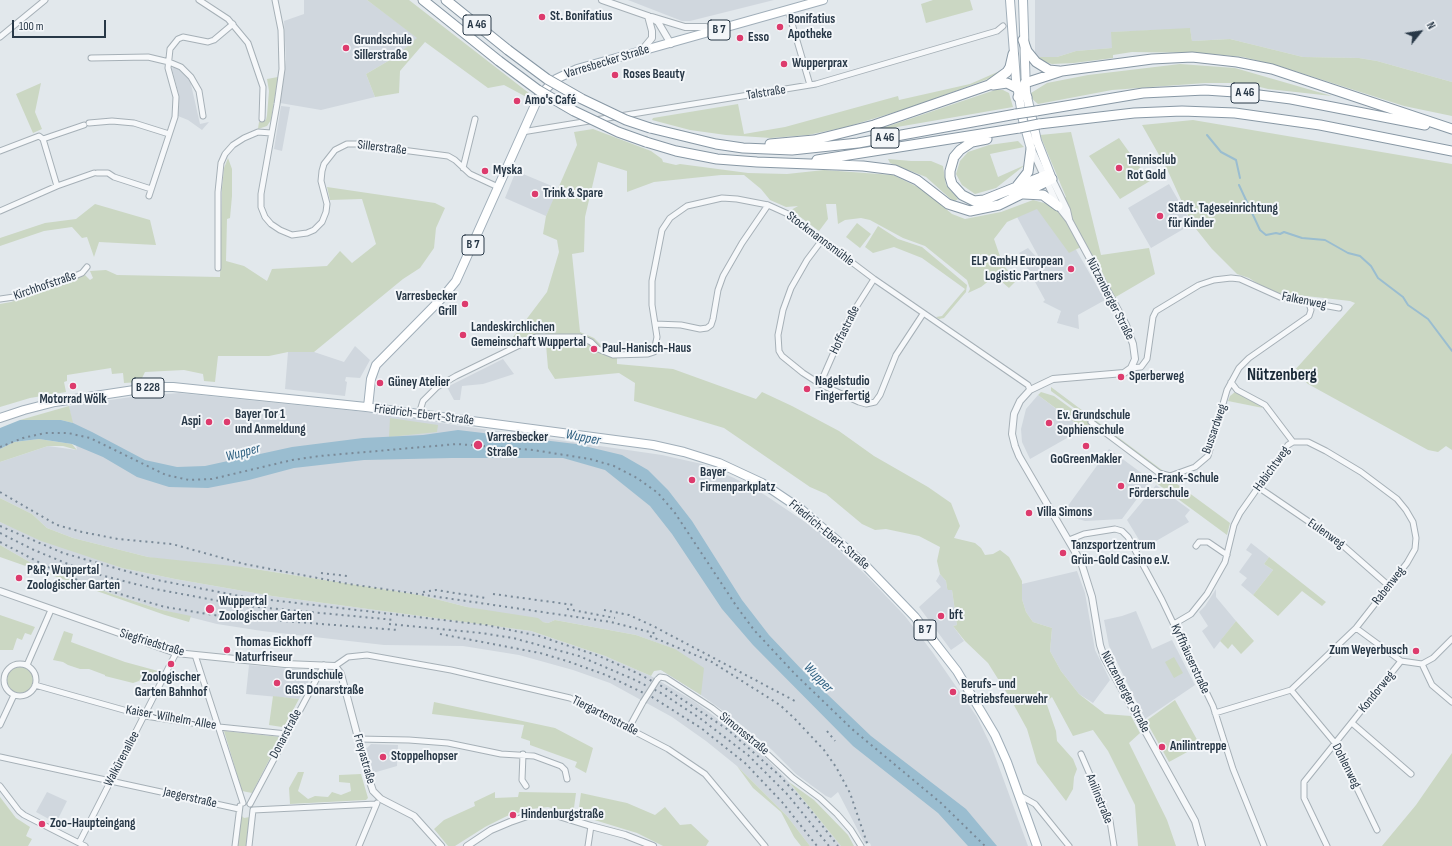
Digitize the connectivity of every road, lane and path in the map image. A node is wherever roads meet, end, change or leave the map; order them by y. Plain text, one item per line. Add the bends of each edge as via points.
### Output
1 (45, 0) edge
2 (199, 0) edge
3 (275, 0) edge
4 (423, 0) edge
5 (446, 0) edge
6 (602, 0) edge
7 (823, 0) edge
8 (1010, 0) edge
9 (1023, 0) edge
10 (788, 10) junction
11 (648, 16) junction
12 (233, 24) junction
13 (1002, 26) dead end
14 (717, 30) junction
15 (0, 37) edge
16 (1023, 40) junction
17 (671, 44) junction
18 (640, 52) junction
19 (1013, 54) junction
20 (91, 58) dead end
21 (169, 62) junction
22 (1062, 71) junction
23 (810, 85) junction
24 (989, 85) junction
25 (1021, 91) junction
26 (203, 116) dead end
27 (262, 119) dead end
28 (475, 119) dead end
29 (1019, 130) junction
30 (1452, 130) edge
31 (522, 132) junction
32 (272, 133) junction
33 (169, 134) junction
34 (43, 139) junction
35 (697, 141) junction
36 (1031, 149) junction
37 (0, 151) edge
38 (1452, 151) edge
39 (800, 162) junction
40 (463, 168) junction
41 (1048, 178) junction
42 (57, 186) junction
43 (498, 187) junction
44 (151, 190) junction
45 (1018, 191) junction
46 (149, 196) dead end
47 (768, 205) junction
48 (1058, 206) junction
49 (0, 211) edge
50 (1069, 220) junction
51 (822, 240) junction
52 (87, 267) dead end
53 (218, 268) dead end
54 (874, 279) junction
55 (0, 299) edge
56 (1309, 303) junction
57 (1339, 308) dead end
58 (923, 314) junction
59 (655, 324) junction
60 (1131, 368) junction
61 (1230, 382) junction
62 (820, 384) junction
63 (1030, 390) junction
64 (368, 407) junction
65 (419, 414) junction
66 (0, 418) edge
67 (1091, 422) dead end
68 (1293, 442) junction
69 (1258, 487) junction
70 (1069, 540) junction
71 (1196, 546) dead end
72 (1227, 555) junction
73 (1389, 586) junction
74 (0, 591) edge
75 (51, 610) junction
76 (1174, 624) junction
77 (1356, 628) junction
78 (1452, 639) edge
79 (176, 653) junction
80 (195, 655) junction
81 (1401, 661) junction
82 (1422, 664) junction
83 (27, 665) junction
84 (324, 666) junction
85 (335, 666) junction
86 (2, 673) edge
87 (35, 685) junction
88 (1290, 690) junction
89 (14, 695) junction
90 (1452, 702) edge
91 (1215, 713) junction
92 (145, 716) junction
93 (1352, 723) junction
94 (0, 725) edge
95 (219, 727) junction
96 (627, 727) junction
97 (286, 734) junction
98 (358, 739) junction
99 (1335, 743) junction
100 (523, 754) junction
101 (1080, 754) dead end
102 (0, 756) edge
103 (1411, 774) dead end
104 (567, 779) dead end
105 (111, 780) junction
106 (0, 786) edge
107 (526, 786) dead end
108 (1018, 794) junction
109 (381, 799) junction
110 (243, 803) junction
111 (250, 804) junction
112 (376, 804) junction
113 (239, 809) junction
114 (253, 810) junction
115 (590, 826) junction
116 (1377, 830) dead end
117 (79, 843) junction
118 (85, 846) edge
119 (236, 846) edge
120 (249, 846) edge
121 (359, 846) edge
122 (441, 846) edge
123 (467, 846) edge
124 (588, 846) edge
125 (653, 846) edge
126 (765, 846) edge
127 (861, 846) edge
128 (1037, 846) edge
129 (1069, 846) edge
130 (1114, 846) edge
131 (1202, 846) edge
132 (1264, 846) edge
133 (1327, 846) edge

1 - 15 street
2 - 12 street via 221,13
3 - 32 street, Sillerstraße via 281,30 282,56
4 - 39 highway, A 46, bridge via 538,90 618,132 676,151 717,159
5 - 35 highway, A 46, bridge via 547,79 582,99 626,120
6 - 11 street
7 - 10 main road, Varresbecker Straße / B 7
8 - 19 main road, Nützenberger Straße
9 - 16 main road, Nützenberger Straße
10 - 14 main road, Varresbecker Straße / B 7
10 - 23 street
11 - 14 street via 685,27
11 - 17 street via 658,22
11 - 18 street via 652,38
12 - 21 street via 208,42 188,37 178,40 170,49
12 - 27 street via 248,43 263,87
13 - 23 street, Talstraße via 997,31
14 - 17 main road, Varresbecker Straße / B 7
16 - 22 highway via 1027,51 1036,62 1049,70
16 - 25 main road, Nützenberger Straße
17 - 18 main road, Varresbecker Straße / B 7
18 - 31 main road, Varresbecker Straße / B 7 via 577,69 556,79 539,96
19 - 24 highway via 1007,72
19 - 25 main road, Nützenberger Straße
20 - 21 street via 142,57
21 - 26 street via 181,67 191,77 199,91
21 - 33 street via 176,106
22 - 25 highway
22 - 30 highway via 1152,58 1192,57 1237,62 1272,69
23 - 31 street, Talstraße
24 - 25 highway via 1007,83
24 - 35 highway via 874,125 814,140 771,144
25 - 36 main road, Nützenberger Straße
25 - 41 main road, Nützenberger Straße
28 - 40 street
29 - 38 highway, A 46 via 1071,125 1086,119 1134,113 1182,111 1235,114 1320,126
29 - 39 highway, A 46
29 - 45 highway via 972,142 957,152 950,171 952,184 962,195 974,201
30 - 35 highway, A 46, bridge via 1291,99 1235,92 1176,91 1143,93 814,149 743,148
31 - 43 main road, Varresbecker Straße / B 7
32 - 40 street, Sillerstraße via 261,207 271,224 292,235 314,230 322,222 327,204 321,181 322,171 328,157 347,144 448,156
32 - 53 street via 258,132 232,145 221,163 218,192
33 - 34 street via 134,123 112,121 86,124
33 - 44 street
34 - 37 street via 39,136 33,137
34 - 42 street
36 - 41 street, Nützenberger Straße
36 - 45 highway via 1028,172
39 - 45 highway via 895,170 917,180 948,204 962,210 992,207
40 - 43 street, Sillerstraße
41 - 45 highway
41 - 48 street, Nützenberger Straße
41 - 50 street, Nützenberger Straße via 1067,210
42 - 44 street via 95,173 108,173
42 - 49 street
43 - 64 main road, Varresbecker Straße / B 7 via 456,281 376,365 371,379
44 - 46 street
45 - 48 highway via 1044,195
47 - 51 street, Stockmannsmühle via 788,214
47 - 59 street via 739,247 723,276 711,325 700,329
47 - 59 street, Stockmannsmühle via 736,199 708,200 687,206 670,218 662,230 654,266 652,299
48 - 50 street, Nützenberger Straße
50 - 60 street, Nützenberger Straße via 1130,336 1135,354
51 - 54 street, Stockmannsmühle
51 - 62 street via 799,272 786,302 778,335 779,351 791,364
52 - 55 street, Kirchhofstraße via 75,276 14,298
54 - 58 street, Stockmannsmühle
54 - 62 street, Hoffastraße via 848,320
56 - 57 street, Falkenweg
56 - 60 street, Falkenweg via 1280,298 1248,281 1232,278 1199,285 1158,308 1153,317 1147,359 1141,367
56 - 61 street, Bussardweg via 1309,316 1249,358
58 - 62 street via 896,355 875,402 866,404
58 - 63 street, Stockmannsmühle via 1028,385
59 - 65 street, Stockmannsmühle via 656,346 654,352 648,354 606,354 580,337 536,337 437,387 423,401
60 - 63 street, Nützenberger Straße via 1124,372 1053,379
61 - 67 street, Bussardweg via 1208,456 1195,467 1170,476 1159,473
61 - 68 street, Habichtweg via 1237,390 1265,405
63 - 70 street, Nützenberger Straße via 1020,401 1014,414 1012,434 1015,446
64 - 65 main road, Friedrich-Ebert-Straße / B 7
64 - 66 main road, Friedrich-Ebert-Straße / B 228 via 154,387 55,402
65 - 108 main road, Friedrich-Ebert-Straße / B 7 via 653,445 684,452 739,472 781,495 822,526 863,563 903,603 928,633 957,671 995,735
68 - 69 street, Habichtweg via 1288,445
68 - 73 street, Rabenweg via 1308,442 1362,472 1397,499 1406,510 1413,522 1415,549
69 - 72 street, Habichtweg via 1234,525
69 - 73 street, Eulenweg via 1340,543
70 - 76 street, Kyffhäuserstraße via 1084,534 1118,529 1123,532 1152,580
70 - 131 street, Nützenberger Straße via 1086,575 1104,657 1194,821
71 - 72 street via 1199,542 1208,542
72 - 76 street, Habichtweg via 1220,572 1199,606
73 - 77 street, Rabenweg
74 - 75 street, Siegfriedstraße
75 - 79 street, Siegfriedstraße
75 - 83 street
76 - 91 street, Kyffhäuserstraße
77 - 81 street
77 - 88 street, Rabenweg
78 - 82 street via 1433,658
79 - 80 street, Siegfriedstraße
79 - 92 street, Walkürenallee
80 - 84 street, Siegfriedstraße
80 - 95 street
81 - 82 street
81 - 93 street, Kondorweg
82 - 90 street via 1432,686
83 - 86 street via 14,664
83 - 87 street via 35,674
84 - 85 street, Siegfriedstraße
84 - 97 street, Donarstraße
85 - 96 street, Tiergartenstraße via 344,659 361,655 445,668 570,698
85 - 98 street, Freyastraße via 341,674
86 - 89 street via 5,686
87 - 89 street via 25,695
87 - 92 street, Kaiser-Wilhelm-Allee
88 - 91 street, Rabenweg
88 - 99 street, Dohlenweg
89 - 94 street
91 - 132 street, Kyffhäuserstraße via 1233,769
92 - 95 street, Kaiser-Wilhelm-Allee
92 - 105 street, Walkürenallee
93 - 99 street, Kondorweg
93 - 103 street, Kondorweg
95 - 97 street, Kaiser-Wilhelm-Allee
95 - 110 street
96 - 126 street, Tiergartenstraße via 668,749 705,774
96 - 127 street, Simonsstraße, bridge via 657,680 666,678 744,733 793,778 820,798 852,830
97 - 111 street, Donarstraße
98 - 100 street via 441,743 501,754
98 - 109 street, Freyastraße via 371,786
99 - 116 street, Dohlenweg
99 - 133 street, Kondorweg via 1302,787 1304,798
100 - 104 street via 561,766
100 - 107 street via 522,780
101 - 130 street, Anilinstraße via 1110,821
102 - 105 street, Jaegerstraße
105 - 113 street, Jaegerstraße
105 - 117 street, Walkürenallee
106 - 117 street via 24,815
108 - 128 main road, Friedrich-Ebert-Straße / B 7
108 - 129 street via 1035,804
109 - 112 street, Freyastraße
109 - 122 street via 414,816
110 - 111 street
110 - 113 street
111 - 114 street
112 - 114 street
112 - 121 street, Freyastraße
113 - 119 street
114 - 120 street
115 - 123 street via 559,815 541,813 499,826
115 - 124 street
115 - 125 street via 625,835
117 - 118 street

